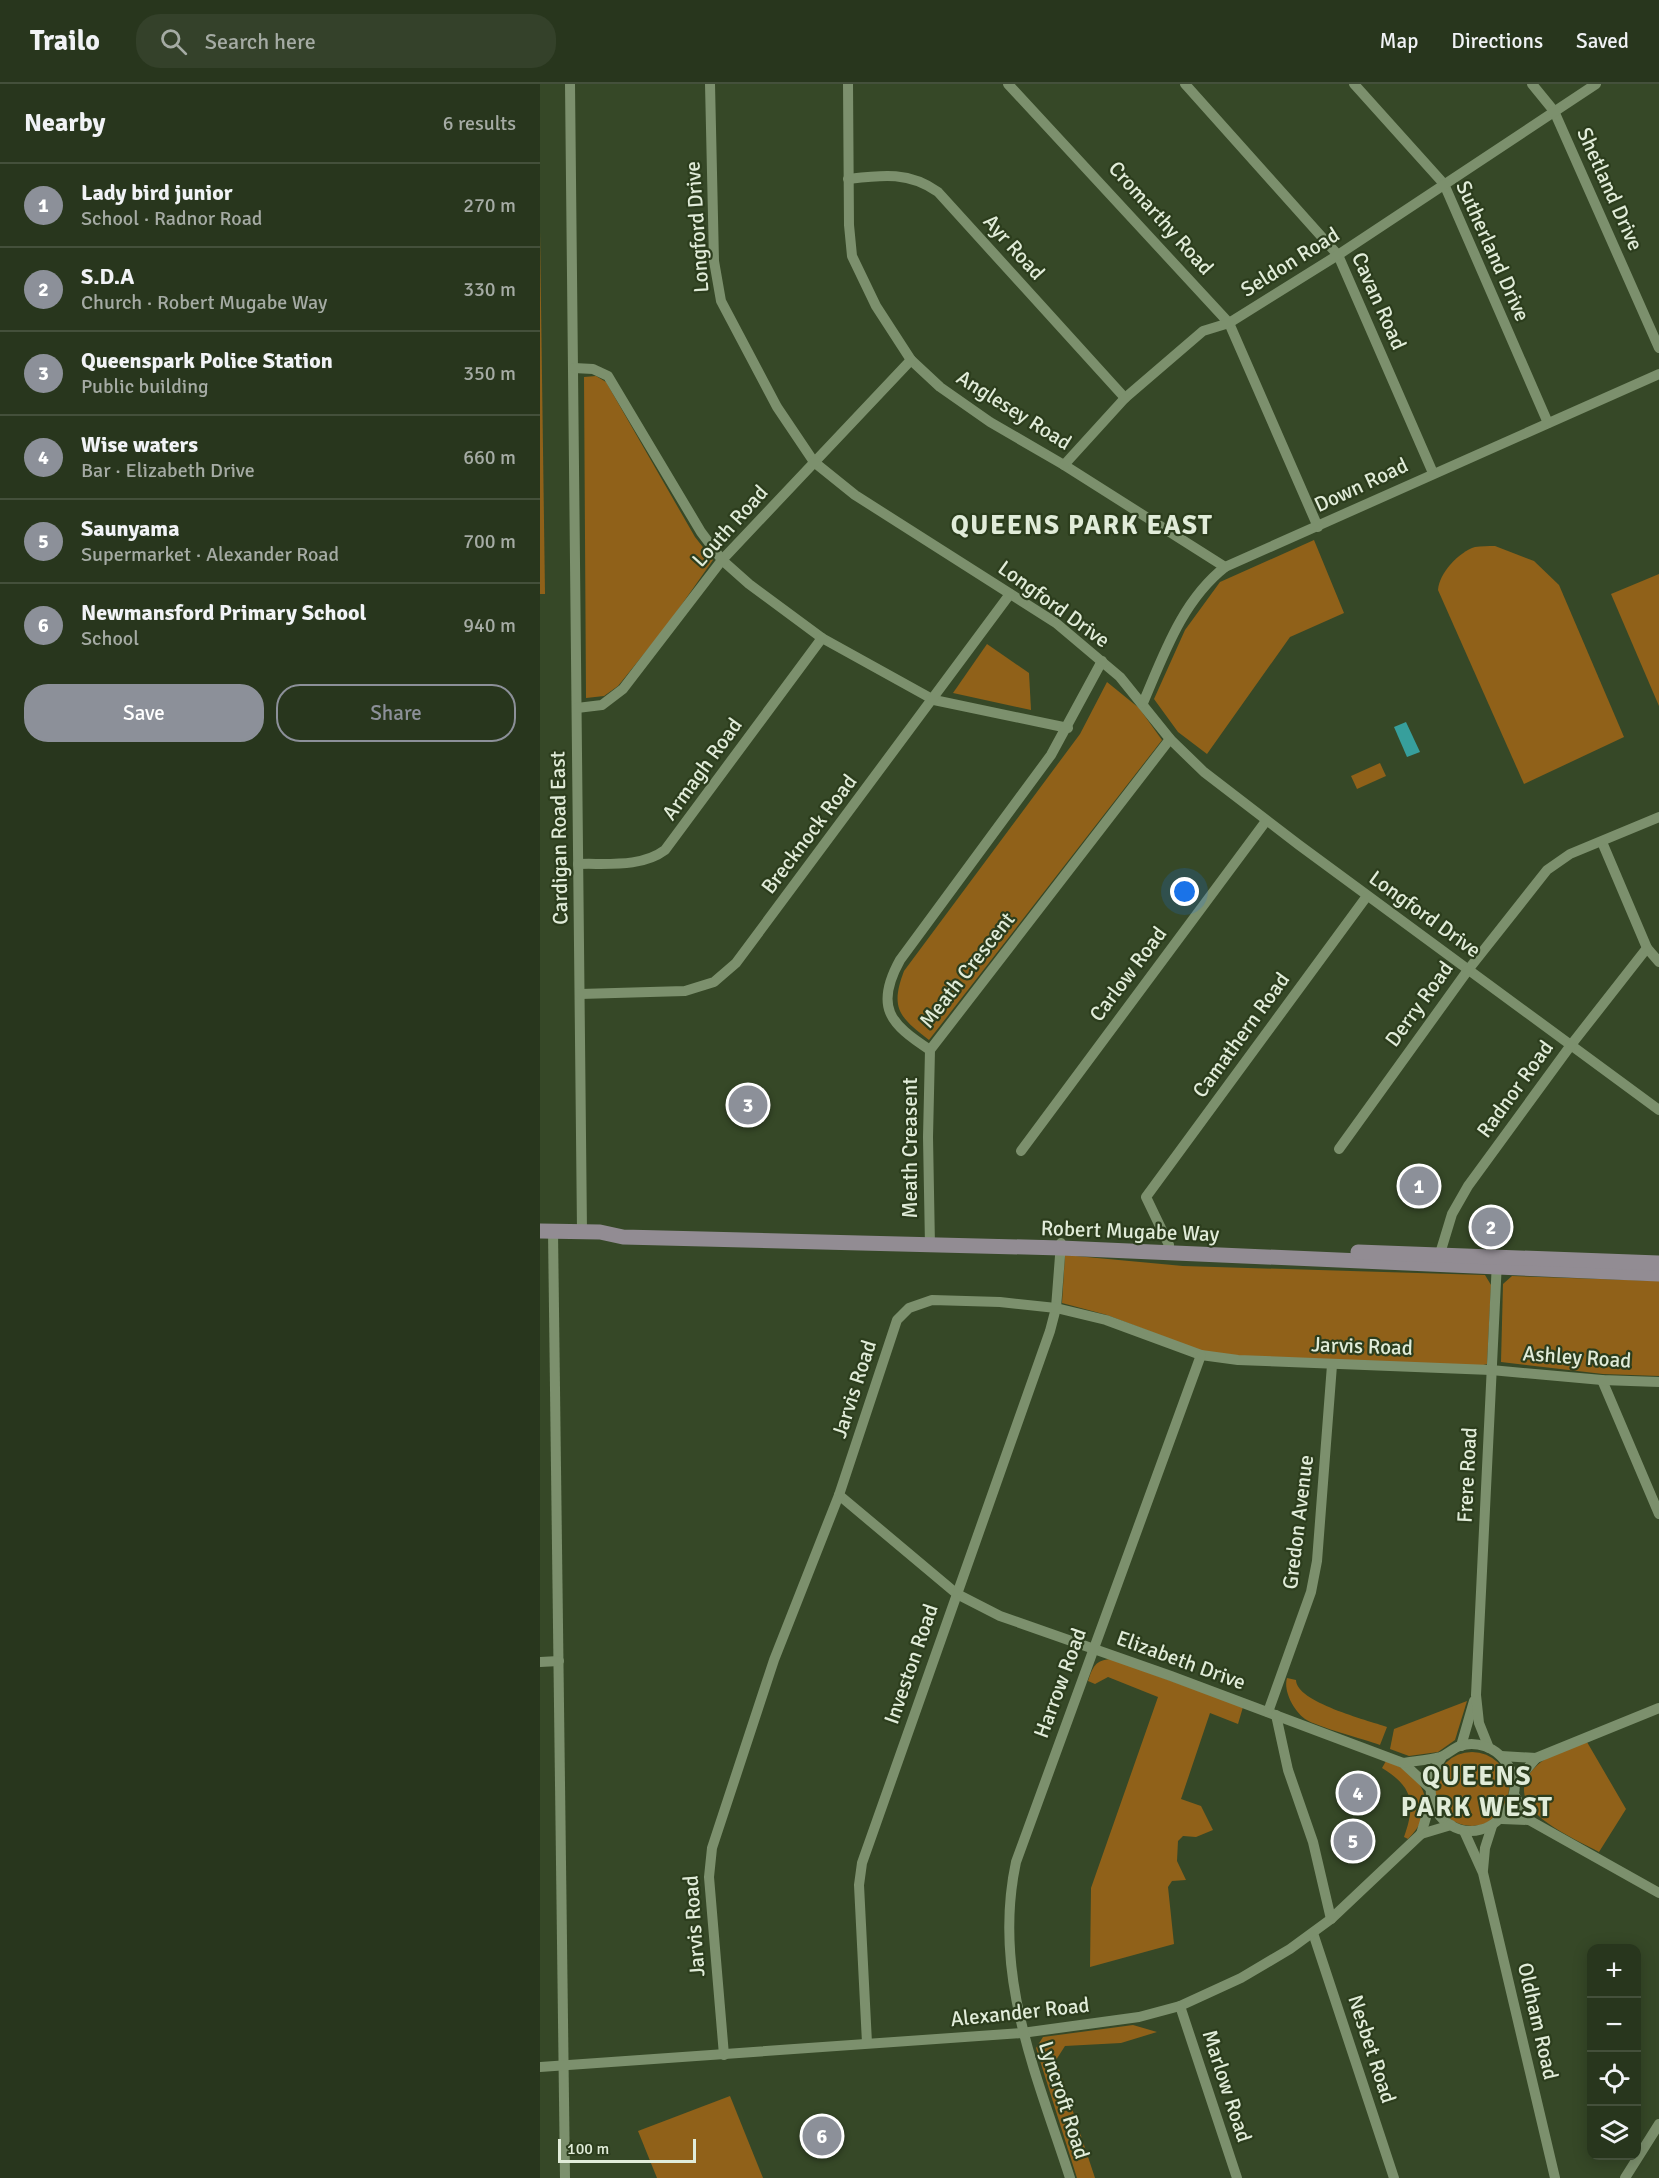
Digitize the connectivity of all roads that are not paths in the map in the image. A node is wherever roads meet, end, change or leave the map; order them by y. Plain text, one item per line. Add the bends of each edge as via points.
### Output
1 (570, 84) edge
2 (710, 84) edge
3 (848, 84) edge
4 (1008, 84) edge
5 (1185, 84) edge
6 (1354, 84) edge
7 (1532, 84) edge
8 (1596, 84) edge
9 (1554, 111) junction
10 (848, 179) junction
11 (1444, 184) junction
12 (1338, 255) junction
13 (1229, 323) junction
14 (1659, 348) edge
15 (911, 360) junction
16 (574, 368) junction
17 (1659, 374) edge
18 (1125, 398) junction
19 (1548, 423) junction
20 (814, 462) junction
21 (1064, 465) junction
22 (1432, 474) junction
23 (1318, 527) junction
24 (723, 560) junction
25 (1226, 567) junction
26 (1010, 594) junction
27 (822, 638) junction
28 (1102, 661) junction
29 (934, 700) junction
30 (1143, 703) junction
31 (577, 708) junction
32 (1068, 728) junction
33 (1170, 739) junction
34 (1659, 817) edge
35 (1266, 821) junction
36 (1602, 842) junction
37 (578, 864) junction
38 (1367, 896) junction
39 (1647, 948) junction
40 (1659, 962) edge
41 (1468, 970) junction
42 (580, 994) junction
43 (1570, 1045) junction
44 (930, 1050) junction
45 (1659, 1110) edge
46 (1339, 1149) dead end
47 (1021, 1150) dead end
48 (547, 1231) edge
49 (582, 1231) junction
50 (930, 1241) junction
51 (1061, 1245) junction
52 (1169, 1245) junction
53 (1438, 1260) junction
54 (1497, 1263) junction
55 (1659, 1263) edge
56 (1659, 1274) edge
57 (1056, 1308) junction
58 (1201, 1355) junction
59 (1332, 1365) junction
60 (1491, 1370) junction
61 (1602, 1380) junction
62 (1659, 1382) edge
63 (839, 1495) junction
64 (1659, 1514) edge
65 (957, 1594) junction
66 (1093, 1648) junction
67 (540, 1662) edge
68 (559, 1662) junction
69 (1476, 1695) junction
70 (1659, 1708) edge
71 (1272, 1714) junction
72 (1461, 1746) junction
73 (1490, 1748) junction
74 (1501, 1756) junction
75 (1442, 1757) junction
76 (1536, 1758) junction
77 (1404, 1763) junction
78 (1515, 1783) junction
79 (1429, 1787) junction
80 (1515, 1796) junction
81 (1431, 1801) junction
82 (1502, 1819) junction
83 (1529, 1820) junction
84 (1451, 1826) junction
85 (1492, 1826) junction
86 (1464, 1830) junction
87 (1421, 1834) junction
88 (1483, 1873) junction
89 (1659, 1893) edge
90 (1330, 1918) junction
91 (1313, 1933) junction
92 (1180, 2006) junction
93 (1022, 2033) junction
94 (867, 2043) junction
95 (724, 2055) junction
96 (540, 2067) edge
97 (563, 2067) junction
98 (1659, 2124) edge
99 (565, 2178) edge
100 (1070, 2178) edge
101 (1237, 2178) edge
102 (1394, 2178) edge
103 (1555, 2178) edge
104 (1625, 2178) edge

1 - 16 street, Cardigan Road East
2 - 20 street, Longford Drive via 714,261 721,301 777,407
3 - 10 street, Anglesey Road
4 - 13 street, Cromarthy Road
5 - 12 street, Cavan Road
6 - 11 street, Sutherland Drive
7 - 9 street, Shetland Drive
8 - 9 street, Seldon Road
9 - 11 street, Seldon Road
9 - 14 street, Shetland Drive
10 - 15 street, Anglesey Road via 849,240 855,262 876,306
10 - 18 street, Ayr Road via 905,177 923,181 938,192
11 - 12 street, Seldon Road
11 - 19 street, Sutherland Drive
12 - 13 street, Seldon Road
12 - 22 street, Cavan Road
13 - 18 street, Seldon Road via 1203,331
13 - 23 street, Cromarthy Road
15 - 20 street, Louth Road
15 - 21 street, Anglesey Road via 962,404
16 - 24 street via 601,371 613,382 701,532
16 - 31 street, Cardigan Road East
17 - 19 street, Down Road
18 - 21 street, Seldon Road
19 - 22 street, Down Road
20 - 24 street, Louth Road
20 - 26 street, Longford Drive via 855,495
21 - 25 street, Anglesey Road
22 - 23 street, Down Road
23 - 25 street, Down Road
24 - 27 street
24 - 31 street, Louth Road via 616,697 602,705
25 - 30 street, Down Road via 1209,580 1182,618
26 - 28 street, Longford Drive via 1056,623
26 - 29 street, Brecknock Road
27 - 29 street
27 - 37 street, Armagh Road via 665,850 633,862
28 - 30 street, Longford Drive
28 - 32 street, Meath Crescent
29 - 32 street
29 - 42 street, Brecknock Road via 726,973 701,988 685,991
30 - 33 street, Longford Drive
31 - 37 street, Cardigan Road East
32 - 44 street, Meath Crescent via 891,976 887,997 891,1015 897,1026
33 - 35 street, Longford Drive via 1195,765
33 - 44 street, Meath Crescent
34 - 36 street, Derry Road
35 - 38 street, Longford Drive
35 - 47 street, Carlow Road
36 - 39 street
36 - 41 street, Derry Road via 1570,854 1547,870
37 - 42 street, Cardigan Road East
38 - 41 street, Longford Drive
38 - 52 street, Camathern Road via 1146,1197
39 - 40 street
39 - 43 street, Radnor Road
41 - 43 street, Longford Drive
41 - 46 street, Derry Road
42 - 49 street, Cardigan Road East
43 - 45 street, Longford Drive
43 - 53 street, Radnor Road via 1468,1186 1452,1214
44 - 50 street, Meath Creasent
48 - 49 main road, Robert Mugabe Way
48 - 68 street
49 - 50 main road, Robert Mugabe Way via 678,1228
50 - 51 main road, Robert Mugabe Way
51 - 52 main road, Robert Mugabe Way
51 - 53 main road, Robert Mugabe Way
51 - 57 street, Investon Road
52 - 53 main road, Robert Mugabe Way
53 - 54 main road, Robert Mugabe Way
54 - 55 main road, Robert Mugabe Way
54 - 56 main road, Robert Mugabe Way
54 - 60 street, Frere Road
57 - 58 street, Jarvis Road via 1106,1320
57 - 63 street, Jarvis Road via 932,1300 904,1311 897,1320
57 - 65 street, Investon Road
58 - 59 street, Jarvis Road
58 - 66 street, Harrow Road
59 - 60 street, Jarvis Road
59 - 71 street, Gredon Avenue via 1315,1571
60 - 61 street, Ashley Road
60 - 69 street, Frere Road
61 - 62 street, Ashley Road
61 - 64 street
63 - 65 street, Elizabeth Drive
63 - 95 street, Jarvis Road via 774,1660 712,1848 709,1877
65 - 66 street, Elizabeth Drive via 1000,1616
65 - 94 street, Investon Road via 862,1863 859,1885
66 - 71 street, Elizabeth Drive
66 - 93 street, Harrow Road via 1011,1885 1007,1926
67 - 68 street
68 - 97 street
69 - 72 street, Frere Road
69 - 73 street, Frere Road via 1479,1724
70 - 76 street
71 - 77 street, Elizabeth Drive
71 - 90 street via 1313,1842
72 - 73 street
72 - 75 street
73 - 74 street
74 - 76 street
74 - 78 street via 1511,1768
75 - 77 street, Elizabeth Drive
75 - 79 street via 1432,1770
76 - 78 street
77 - 79 street, Elizabeth Drive
78 - 80 street
79 - 81 street
80 - 82 street
80 - 83 street
81 - 84 street
81 - 87 street
82 - 83 street
82 - 85 street
83 - 89 street
84 - 86 street
84 - 87 street, Alexander Road
85 - 86 street via 1479,1831
85 - 88 street, Oldham Road
86 - 88 street, Oldham Road
87 - 90 street, Alexander Road
88 - 103 street, Oldham Road
90 - 91 street, Alexander Road
91 - 92 street, Alexander Road via 1240,1978
91 - 102 street, Nesbet Road
92 - 93 street, Alexander Road via 1108,2022
92 - 101 street, Marlow Road
93 - 94 street, Alexander Road
93 - 100 street, Lyncroft Road
94 - 95 street, Alexander Road
95 - 97 street, Alexander Road
96 - 97 street, Alexander Road
97 - 99 street
98 - 104 street

